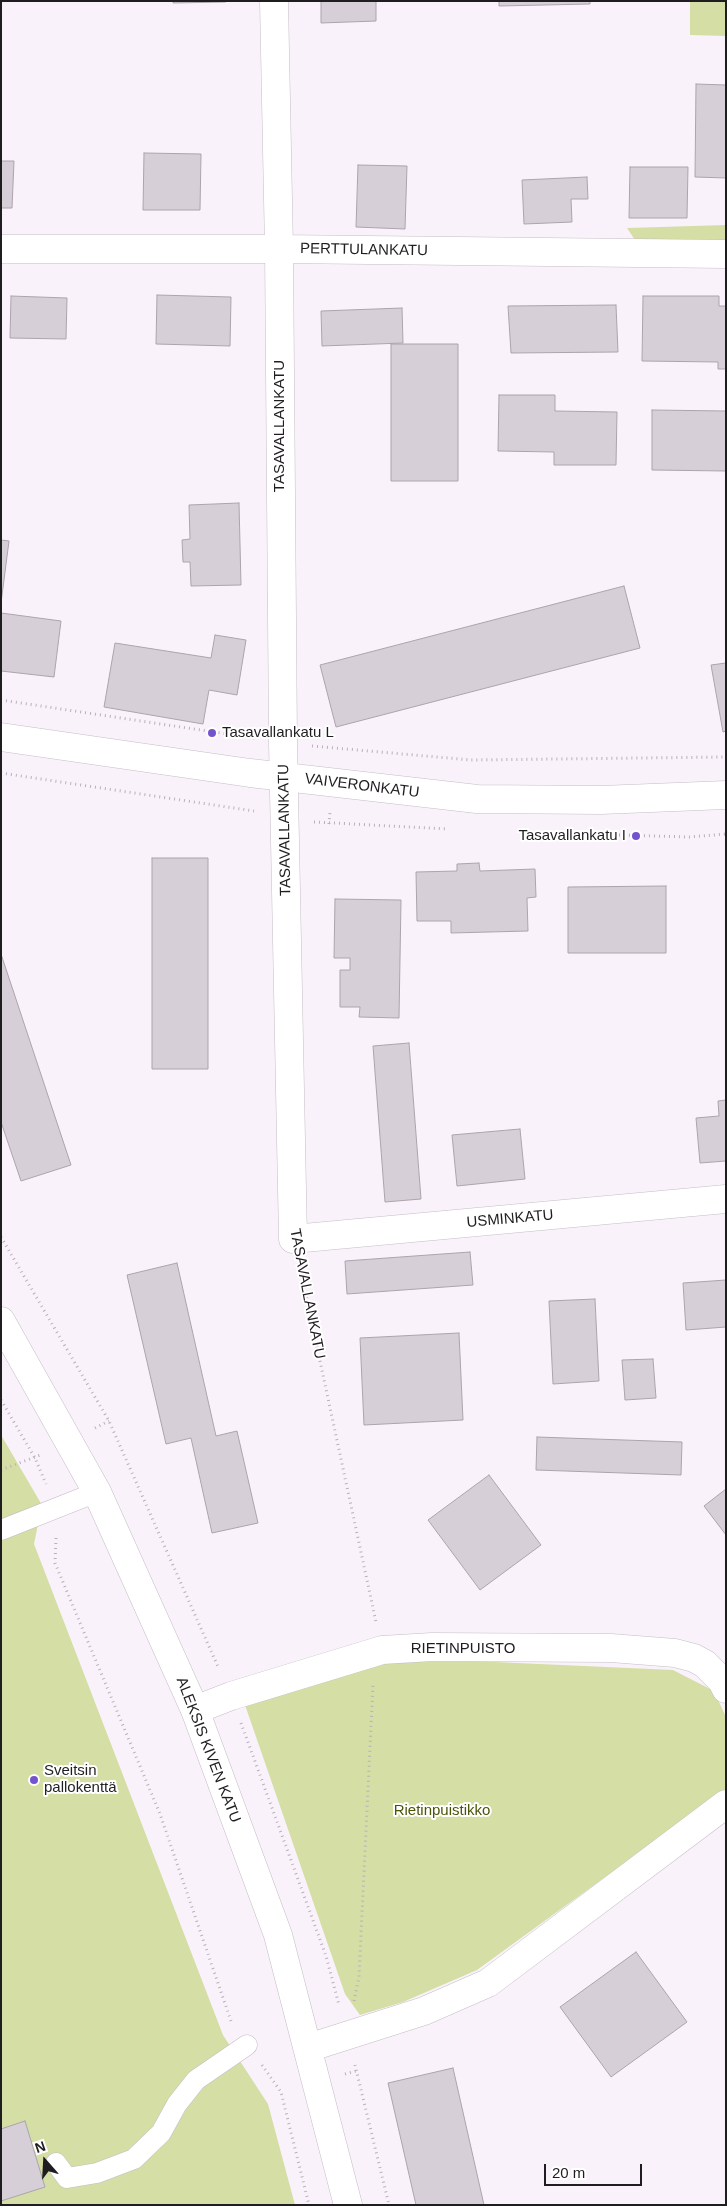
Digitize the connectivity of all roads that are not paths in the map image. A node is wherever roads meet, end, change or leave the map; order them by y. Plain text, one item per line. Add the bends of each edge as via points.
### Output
1 (274, 1) edge
2 (279, 248) junction
3 (1, 250) edge
4 (726, 254) edge
5 (1, 737) edge
6 (284, 777) junction
7 (726, 795) edge
8 (726, 1199) edge
9 (293, 1238) joint
10 (1, 1321) edge
11 (97, 1492) junction
12 (1, 1530) edge
13 (726, 1689) edge
14 (195, 1710) junction
15 (726, 1804) edge
16 (246, 2045) road end
17 (308, 2048) junction
18 (56, 2163) dead end
19 (348, 2205) edge

1 - 2 street, TASAVALLANKATU
2 - 3 street, PERTTULANKATU
2 - 4 street, PERTTULANKATU
2 - 6 street, TASAVALLANKATU
5 - 6 street, VAIVERONKATU
6 - 7 street, VAIVERONKATU via 477,799 601,800
6 - 9 street, TASAVALLANKATU
8 - 9 street, USMINKATU
10 - 11 street, ALEKSIS KIVEN KATU
11 - 12 lane
11 - 14 street, ALEKSIS KIVEN KATU
13 - 14 street, RIETINPUISTO via 705,1664 675,1653 602,1648 432,1647 382,1650
14 - 17 street, ALEKSIS KIVEN KATU via 278,1935
15 - 17 street via 488,1983 424,2011
16 - 18 lane via 196,2080 177,2104 161,2133 134,2159 97,2173 67,2178
17 - 19 street, ALEKSIS KIVEN KATU

